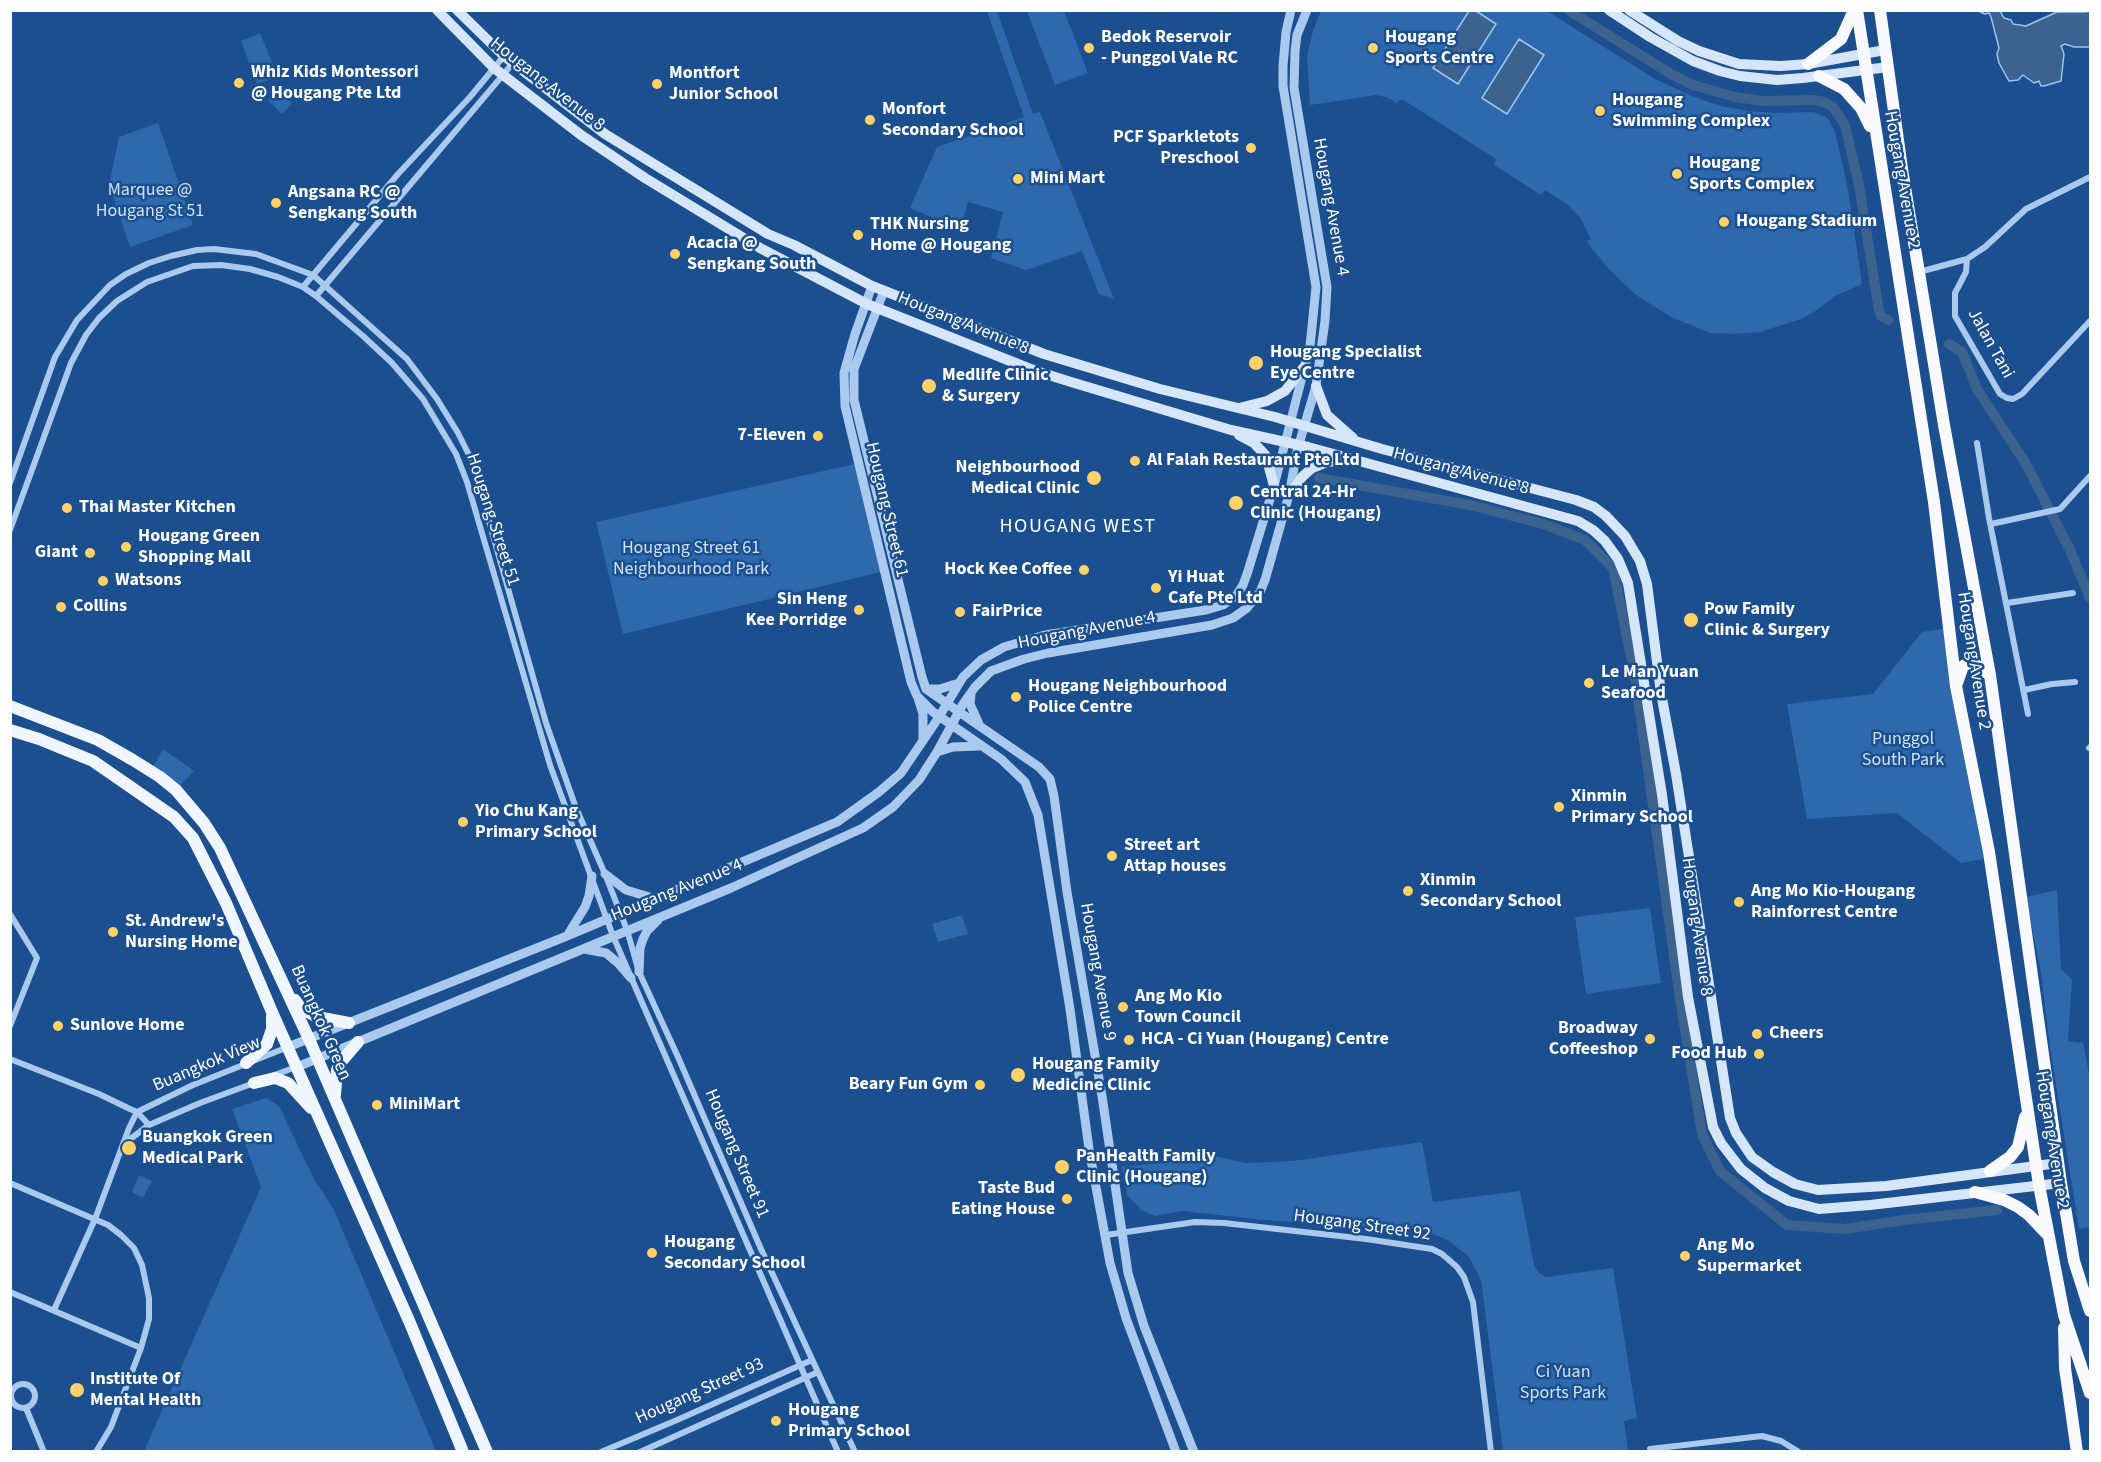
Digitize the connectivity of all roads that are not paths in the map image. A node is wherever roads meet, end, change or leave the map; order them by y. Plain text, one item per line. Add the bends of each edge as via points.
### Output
1 (437, 10) edge
2 (457, 10) edge
3 (1291, 10) edge
4 (1307, 10) edge
5 (1609, 10) edge
6 (1629, 10) edge
7 (1855, 10) edge
8 (1880, 10) edge
9 (1885, 50) junction
10 (1863, 54) junction
11 (508, 60) junction
12 (1808, 64) junction
13 (1888, 67) junction
14 (1865, 70) junction
15 (498, 71) junction
16 (1819, 76) junction
17 (1876, 140) junction
18 (1309, 176) junction
19 (2091, 177) edge
20 (1298, 178) junction
21 (1967, 259) junction
22 (1919, 272) junction
23 (313, 274) junction
24 (325, 284) junction
25 (872, 286) junction
26 (303, 287) junction
27 (884, 291) junction
28 (316, 296) junction
29 (867, 304) junction
30 (878, 308) junction
31 (2091, 321) edge
32 (1304, 367) junction
33 (1316, 386) junction
34 (1236, 408) junction
35 (1290, 421) junction
36 (1305, 426) junction
37 (1231, 430) junction
38 (1356, 440) junction
39 (1286, 441) junction
40 (1977, 443) dead end
41 (1299, 445) junction
42 (1352, 459) junction
43 (2091, 476) edge
44 (10, 483) edge
45 (1274, 486) junction
46 (1289, 495) junction
47 (1991, 524) junction
48 (10, 530) edge
49 (2073, 593) dead end
50 (2007, 603) junction
51 (1990, 675) junction
52 (959, 682) junction
53 (2075, 682) dead end
54 (1956, 686) junction
55 (926, 689) junction
56 (2024, 690) junction
57 (971, 692) junction
58 (917, 696) junction
59 (947, 704) junction
60 (10, 706) edge
61 (958, 712) junction
62 (2028, 714) dead end
63 (939, 717) junction
64 (951, 726) junction
65 (980, 726) junction
66 (10, 730) edge
67 (922, 743) junction
68 (980, 746) junction
69 (937, 752) junction
70 (1679, 792) junction
71 (1662, 795) junction
72 (605, 874) junction
73 (592, 876) junction
74 (656, 898) junction
75 (620, 913) junction
76 (10, 914) edge
77 (662, 916) junction
78 (607, 918) junction
79 (1699, 926) junction
80 (627, 930) junction
81 (1679, 930) junction
82 (567, 936) junction
83 (614, 936) junction
84 (584, 949) junction
85 (635, 975) junction
86 (287, 990) junction
87 (272, 1012) junction
88 (349, 1023) junction
89 (10, 1026) edge
90 (309, 1039) junction
91 (358, 1042) junction
92 (288, 1047) junction
93 (317, 1058) junction
94 (10, 1059) edge
95 (246, 1063) junction
96 (297, 1067) junction
97 (254, 1083) junction
98 (334, 1099) junction
99 (2027, 1107) junction
100 (137, 1112) junction
101 (322, 1124) junction
102 (149, 1125) junction
103 (125, 1143) junction
104 (2058, 1163) junction
105 (2036, 1166) junction
106 (1990, 1172) junction
107 (10, 1183) edge
108 (2061, 1183) junction
109 (2039, 1185) junction
110 (1975, 1192) junction
111 (95, 1219) junction
112 (1123, 1232) junction
113 (1106, 1235) junction
114 (2048, 1235) junction
115 (10, 1292) edge
116 (54, 1310) junction
117 (2091, 1311) edge
118 (2064, 1315) junction
119 (141, 1347) junction
120 (812, 1360) junction
121 (800, 1366) junction
122 (818, 1372) junction
123 (804, 1377) junction
124 (2091, 1394) edge
125 (27, 1408) junction
126 (847, 1434) junction
127 (833, 1440) junction
128 (458, 1445) edge
129 (1650, 1449) dead end
130 (44, 1452) edge
131 (96, 1452) edge
132 (464, 1452) edge
133 (488, 1452) edge
134 (601, 1452) edge
135 (640, 1452) edge
136 (838, 1452) edge
137 (855, 1452) edge
138 (1176, 1452) edge
139 (1194, 1452) edge
140 (1491, 1452) edge
141 (1798, 1452) edge
142 (2077, 1452) edge

1 - 15 main road, Hougang Avenue 8
2 - 11 main road, Hougang Avenue 8
3 - 20 street, Hougang Avenue 4 via 1283,86
4 - 18 street, Hougang Avenue 4 via 1298,35 1294,70 1297,113
5 - 16 main road via 1674,51 1720,71 1778,80
6 - 12 main road via 1678,41 1727,61 1748,65
7 - 10 highway, Hougang Avenue 2
7 - 12 highway via 1841,39
8 - 9 highway, Hougang Avenue 2
9 - 10 main road
9 - 13 highway, Hougang Avenue 2
10 - 12 main road
10 - 14 highway, Hougang Avenue 2
11 - 15 street
11 - 15 street
11 - 25 main road, Hougang Avenue 8 via 614,140 768,234
13 - 14 main road
13 - 22 highway, Hougang Avenue 2
14 - 16 main road
14 - 17 highway, Hougang Avenue 2
15 - 23 street via 398,174
15 - 24 street
15 - 29 main road, Hougang Avenue 8 via 645,178 760,248
16 - 17 highway via 1845,89 1861,108
17 - 54 highway, Hougang Avenue 2 via 1934,502
18 - 20 street
18 - 33 street, Hougang Avenue 4 via 1327,287
19 - 21 street via 2026,209
20 - 32 street, Hougang Avenue 4 via 1316,286
21 - 22 street
21 - 31 street, Jalan Tani via 1966,272 1954,293 1955,316 2000,394 2007,398 2022,394
22 - 51 highway, Hougang Avenue 2
23 - 24 street, Hougang Street 51
23 - 26 street
23 - 44 street, Hougang Street 51 via 256,255 214,249 149,263 110,285 77,320 56,357
24 - 28 street
24 - 72 street, Hougang Street 51 via 407,359 467,450 546,723
25 - 27 main road, Hougang Avenue 8
25 - 29 street, Hougang Street 61
26 - 28 street, Hougang Street 51
26 - 48 street, Hougang Street 51 via 250,268 193,266 147,282 117,301 93,326 71,363
27 - 30 street, Hougang Street 61
27 - 34 main road, Hougang Avenue 8 via 1044,354
28 - 73 street, Hougang Street 51 via 400,372 423,399 456,454 550,765
29 - 30 main road, Hougang Avenue 8
29 - 58 street, Hougang Street 61 via 844,373 845,406
30 - 37 main road, Hougang Avenue 8 via 1034,370
30 - 55 street, Hougang Street 61 via 854,369 854,400
32 - 34 main road via 1285,391 1267,401
32 - 35 street, Hougang Avenue 4
33 - 36 street, Hougang Avenue 4
33 - 38 main road via 1327,416
34 - 35 main road, Hougang Avenue 8
35 - 36 main road, Hougang Avenue 8
35 - 39 street, Hougang Avenue 4
36 - 38 main road, Hougang Avenue 8
36 - 41 street, Hougang Avenue 4
37 - 39 main road, Hougang Avenue 8
37 - 45 main road via 1254,443 1266,456
38 - 70 main road, Hougang Avenue 8 via 1576,500 1594,507 1625,536 1640,561 1647,584
39 - 41 main road, Hougang Avenue 8
39 - 45 street, Hougang Avenue 4
40 - 47 street
41 - 42 main road, Hougang Avenue 8
41 - 46 street, Hougang Avenue 4
42 - 46 main road via 1312,468
42 - 71 main road, Hougang Avenue 8 via 1578,521 1605,541 1628,583
43 - 47 street via 2060,508
45 - 52 street, Hougang Avenue 4 via 1243,585 1223,605 1030,638 981,660
46 - 57 street, Hougang Avenue 4 via 1260,592 1233,618 1212,626 1024,659 991,671
47 - 50 street
49 - 50 street
50 - 56 street
51 - 54 highway via 1969,663 1963,666
51 - 104 highway, Hougang Avenue 2
52 - 55 street
52 - 59 street, Hougang Avenue 4
53 - 56 street
54 - 99 highway, Hougang Avenue 2 via 1989,852
55 - 59 street
56 - 62 street
57 - 61 street, Hougang Avenue 4
57 - 65 street via 970,704
58 - 63 street, Hougang Street 61
58 - 67 street via 923,714
59 - 61 street
59 - 63 street, Hougang Avenue 4
60 - 86 main road, Buangkok Green via 98,740 176,790 220,848
61 - 64 street, Hougang Avenue 4
61 - 65 street, Hougang Avenue 9
63 - 64 street, Hougang Street 61
63 - 67 street, Hougang Avenue 4
64 - 68 street, Hougang Avenue 9
64 - 69 street, Hougang Avenue 4
65 - 112 street, Hougang Avenue 9 via 1039,766 1050,779
66 - 87 main road via 93,761 174,817 193,838 208,867
67 - 74 street, Hougang Avenue 4 via 901,773 837,822
68 - 69 street
68 - 113 street, Hougang Avenue 9 via 1025,782 1038,815 1089,1149
69 - 77 street, Hougang Avenue 4 via 919,780 863,828
70 - 71 main road
70 - 79 main road, Hougang Avenue 8
71 - 81 main road, Hougang Avenue 8
72 - 74 street via 626,890
72 - 75 street, Hougang Street 51
73 - 78 street, Hougang Street 51
73 - 82 street via 585,907
74 - 75 street, Hougang Avenue 4
75 - 78 street, Hougang Avenue 4
75 - 80 street, Hougang Street 51
76 - 89 street via 37,958
77 - 80 street, Hougang Avenue 4
77 - 85 street via 643,939
78 - 82 street, Hougang Avenue 4
78 - 83 street, Hougang Street 51
79 - 81 main road
79 - 106 main road, Hougang Avenue 8 via 1730,1118 1752,1157 1795,1184 1818,1190 1886,1186
80 - 83 street, Hougang Avenue 4
80 - 85 street, Hougang Street 91
81 - 110 main road, Hougang Avenue 8 via 1713,1127 1741,1169 1781,1197 1819,1209
82 - 88 street, Hougang Avenue 4
83 - 84 street, Hougang Avenue 4
83 - 85 street, Hougang Street 91
84 - 85 street via 606,954
84 - 91 street, Hougang Avenue 4
85 - 120 street, Hougang Street 91
85 - 121 street, Hougang Street 91
86 - 88 main road via 301,1008 317,1017
86 - 90 main road, Buangkok Green
87 - 92 main road
87 - 95 main road via 267,1044
88 - 90 street, Hougang Avenue 4
90 - 92 street, Hougang Avenue 4
90 - 93 main road, Buangkok Green
91 - 93 street, Hougang Avenue 4
91 - 98 main road via 336,1070
92 - 95 street, Buangkok View
92 - 96 main road
93 - 96 street, Hougang Avenue 4
93 - 98 main road, Buangkok Green
94 - 100 street, Buangkok View
95 - 100 street, Buangkok View
96 - 97 street, Buangkok View
96 - 101 main road
97 - 101 main road via 275,1078 288,1083
97 - 102 street, Buangkok View
98 - 133 main road, Buangkok Green
99 - 105 highway, Hougang Avenue 2
99 - 106 highway via 2018,1147
100 - 102 street, Buangkok View
100 - 103 street, Buangkok View
101 - 128 main road via 410,1323
102 - 103 street, Buangkok View
103 - 111 street, Buangkok View
104 - 105 main road, Hougang Avenue 8
104 - 108 highway, Hougang Avenue 2
105 - 106 main road, Hougang Avenue 8
105 - 109 highway, Hougang Avenue 2
107 - 111 street
108 - 109 main road, Hougang Avenue 8
108 - 117 highway, Hougang Avenue 2 via 2074,1260
109 - 110 main road, Hougang Avenue 8
109 - 114 highway, Hougang Avenue 2
110 - 114 highway via 2018,1207
111 - 116 street, Buangkok View
111 - 119 street via 121,1235 134,1248 142,1265 149,1319
112 - 113 street, Hougang Street 92
112 - 139 street, Hougang Avenue 9 via 1133,1293
112 - 140 street, Hougang Street 92 via 1196,1222 1224,1223 1366,1239 1442,1254 1464,1277 1473,1302
113 - 138 street, Hougang Avenue 9 via 1126,1318
114 - 118 highway, Hougang Avenue 2
115 - 116 street
116 - 119 street
118 - 124 highway
118 - 142 highway via 2065,1368
119 - 131 street via 111,1427
120 - 121 street, Hougang Street 93
120 - 122 street, Hougang Street 91
121 - 123 street, Hougang Street 91
121 - 134 street, Hougang Street 93
122 - 123 street, Hougang Street 93
122 - 126 street, Hougang Street 91
123 - 127 street, Hougang Street 91
123 - 135 street, Hougang Street 93
125 - 125 street via 16,1407 12,1402 11,1392 19,1384 33,1390 34,1401
125 - 130 street
126 - 127 street
126 - 137 street, Hougang Street 91
127 - 136 street, Hougang Street 91
128 - 132 main road
129 - 141 street via 1762,1436

